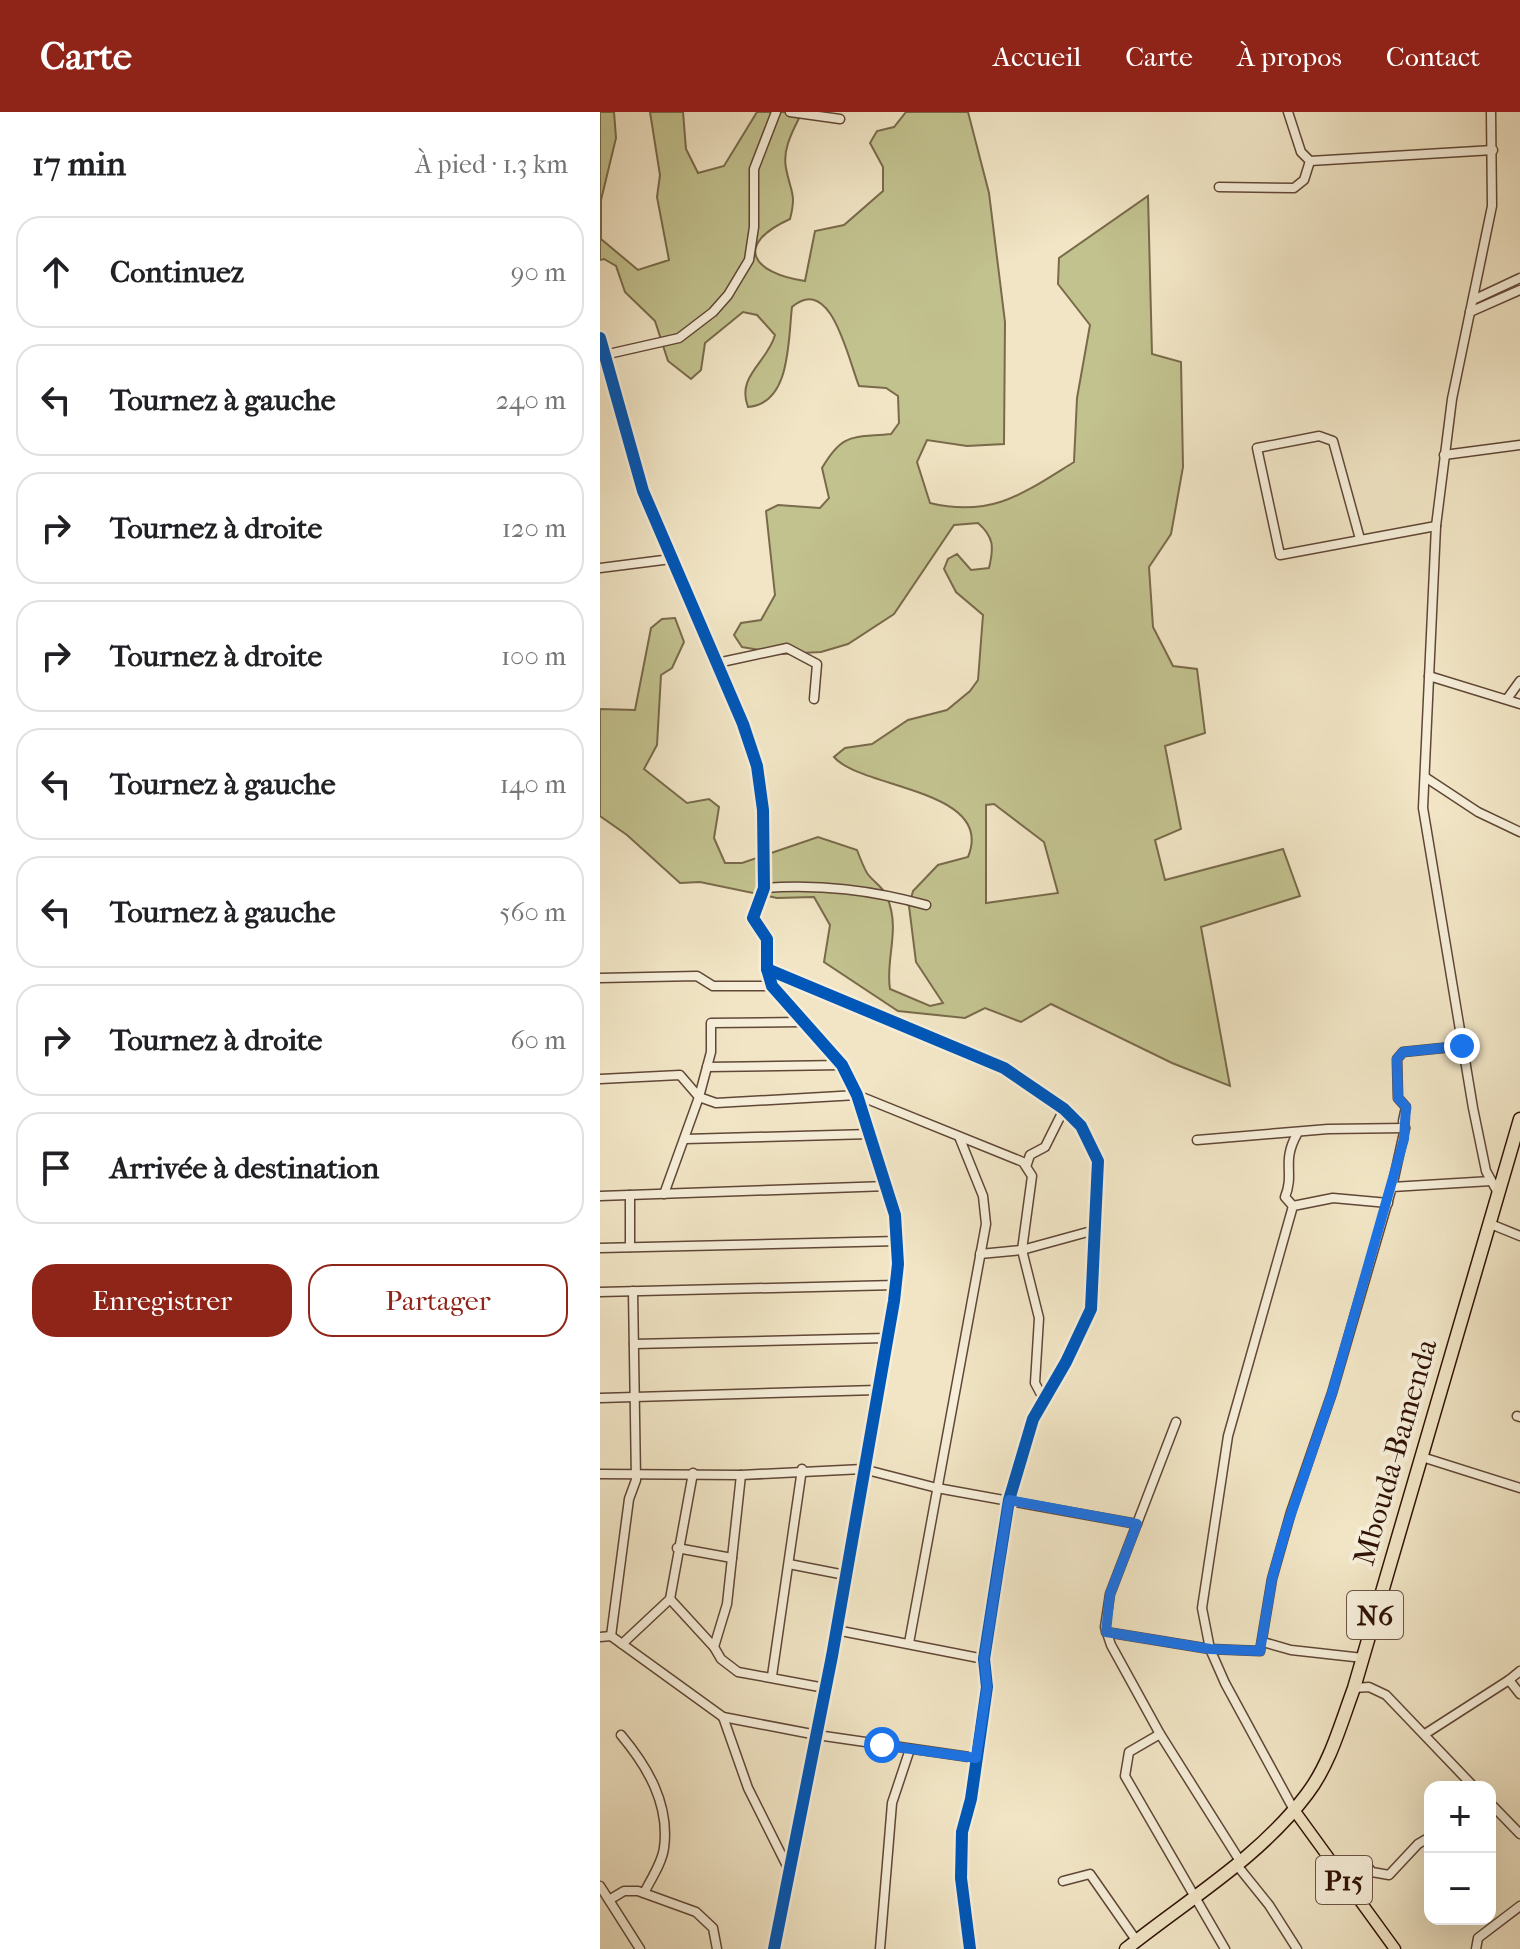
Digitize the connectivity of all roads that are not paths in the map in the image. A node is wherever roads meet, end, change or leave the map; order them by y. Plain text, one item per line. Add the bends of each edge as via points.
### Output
1 (776, 112) edge
2 (790, 112) edge
3 (1288, 112) edge
4 (1491, 112) edge
5 (840, 119) dead end
6 (1493, 150) junction
7 (1310, 161) junction
8 (1219, 187) dead end
9 (1520, 278) edge
10 (1520, 290) edge
11 (1473, 300) junction
12 (1470, 312) junction
13 (600, 338) edge
14 (604, 355) junction
15 (1518, 447) edge
16 (1444, 455) junction
17 (1436, 526) junction
18 (1360, 539) junction
19 (671, 559) junction
20 (600, 568) edge
21 (717, 663) junction
22 (1429, 676) junction
23 (1520, 681) edge
24 (814, 699) dead end
25 (1507, 699) junction
26 (1520, 704) edge
27 (1425, 777) junction
28 (1520, 832) edge
29 (764, 888) junction
30 (926, 905) dead end
31 (767, 969) junction
32 (600, 978) edge
33 (772, 986) junction
34 (801, 1022) junction
35 (1462, 1046) junction
36 (842, 1065) junction
37 (707, 1067) junction
38 (600, 1079) edge
39 (857, 1095) junction
40 (699, 1097) junction
41 (1064, 1109) junction
42 (1520, 1119) edge
43 (1405, 1128) junction
44 (871, 1134) junction
45 (1297, 1134) junction
46 (1518, 1134) edge
47 (685, 1139) junction
48 (960, 1139) junction
49 (1197, 1140) dead end
50 (1027, 1164) junction
51 (888, 1186) junction
52 (1494, 1186) junction
53 (1392, 1187) junction
54 (664, 1194) junction
55 (630, 1195) junction
56 (600, 1196) edge
57 (1388, 1203) junction
58 (1293, 1206) junction
59 (1488, 1223) junction
60 (1095, 1230) junction
61 (1520, 1236) edge
62 (898, 1241) junction
63 (630, 1247) junction
64 (600, 1248) edge
65 (1022, 1250) junction
66 (980, 1254) junction
67 (896, 1285) junction
68 (633, 1291) junction
69 (600, 1292) edge
70 (886, 1338) junction
71 (634, 1344) junction
72 (877, 1390) junction
73 (634, 1396) junction
74 (600, 1398) edge
75 (1043, 1398) junction
76 (1176, 1422) dead end
77 (1422, 1457) junction
78 (802, 1469) junction
79 (863, 1469) junction
80 (693, 1473) junction
81 (600, 1474) edge
82 (636, 1474) junction
83 (741, 1475) junction
84 (937, 1488) junction
85 (1520, 1488) edge
86 (1009, 1500) junction
87 (1137, 1524) junction
88 (677, 1548) junction
89 (732, 1558) junction
90 (789, 1564) junction
91 (845, 1575) junction
92 (670, 1599) junction
93 (836, 1630) junction
94 (1106, 1632) junction
95 (611, 1636) junction
96 (600, 1637) edge
97 (1263, 1642) junction
98 (909, 1643) junction
99 (622, 1644) junction
100 (714, 1647) junction
101 (1210, 1649) junction
102 (1363, 1658) junction
103 (984, 1659) junction
104 (1520, 1671) edge
105 (772, 1676) junction
106 (1509, 1680) junction
107 (825, 1688) junction
108 (1354, 1688) junction
109 (1520, 1694) edge
110 (723, 1717) junction
111 (1160, 1734) junction
112 (1425, 1734) junction
113 (621, 1735) dead end
114 (817, 1735) junction
115 (910, 1749) junction
116 (976, 1758) junction
117 (1468, 1781) edge
118 (1496, 1809) edge
119 (1294, 1810) junction
120 (1519, 1831) edge
121 (1424, 1840) edge
122 (1238, 1862) junction
123 (1364, 1862) dead end
124 (788, 1867) junction
125 (1063, 1881) dead end
126 (600, 1886) edge
127 (644, 1893) junction
128 (1195, 1898) junction
129 (609, 1900) junction
130 (1520, 1906) edge
131 (1130, 1946) edge
132 (640, 1949) edge
133 (717, 1949) edge
134 (774, 1949) edge
135 (880, 1949) edge
136 (970, 1949) edge
137 (1225, 1949) edge
138 (1297, 1949) edge
139 (1395, 1949) edge
140 (1476, 1949) edge

1 - 14 street via 754,169 749,260 728,295 679,338
2 - 5 street
3 - 7 street via 1301,152
4 - 6 street
6 - 7 street
6 - 11 street via 1492,206
7 - 8 street via 1304,180 1294,188
9 - 11 street
10 - 12 street
11 - 12 street
12 - 16 street
13 - 14 street
14 - 19 street via 634,466
15 - 16 street
16 - 17 street
17 - 18 street
17 - 22 street
18 - 18 street via 1333,441 1319,436 1257,448 1280,555
19 - 20 street
19 - 21 street
21 - 24 street via 787,648 817,664
21 - 29 street via 757,766
22 - 25 street
22 - 27 street
23 - 25 street
25 - 26 street
27 - 28 street
27 - 35 street via 1428,853
29 - 30 street via 839,887
29 - 31 street via 753,918 767,939
31 - 33 street
31 - 41 street via 1004,1068
32 - 33 street via 697,976 713,986
33 - 34 street
34 - 36 street
34 - 37 street via 713,1022
35 - 43 street via 1400,1054 1398,1098 1406,1107
35 - 52 street via 1486,1171
36 - 37 street
36 - 39 street
37 - 40 street
38 - 40 street via 680,1075
39 - 40 street via 727,1103
39 - 44 street
39 - 48 street
40 - 47 street
41 - 50 street via 1045,1147 1030,1155
41 - 60 street via 1081,1126 1098,1161
42 - 46 highway, Mbouda-Bamenda / N6
43 - 45 street
43 - 53 street
44 - 47 street
44 - 51 street
45 - 49 street
45 - 58 street via 1288,1152 1290,1186 1285,1197
46 - 52 highway, Mbouda-Bamenda / N6
47 - 54 street
48 - 50 street
48 - 66 street via 985,1204
50 - 65 street via 1032,1181
51 - 54 street
51 - 62 street
52 - 53 street
52 - 59 highway, Mbouda-Bamenda / N6
53 - 57 street
54 - 55 street
55 - 56 street
55 - 63 street
57 - 58 street via 1333,1198
57 - 97 street via 1272,1579
58 - 101 street via 1225,1450 1202,1608
59 - 61 street
59 - 77 highway, Mbouda-Bamenda / N6
60 - 65 street
60 - 75 street via 1091,1309
62 - 63 street
62 - 67 street
63 - 64 street
65 - 66 street
65 - 75 street via 1038,1310 1035,1383
66 - 84 street
67 - 68 street
67 - 70 street
68 - 69 street
68 - 71 street
70 - 71 street
70 - 72 street
71 - 73 street
72 - 73 street
72 - 79 street
73 - 74 street
73 - 82 street
75 - 86 street
76 - 87 street
77 - 85 street
77 - 102 highway, Mbouda-Bamenda / N6
78 - 79 street
78 - 83 street
78 - 90 street
79 - 84 street
79 - 91 street
80 - 82 street
80 - 83 street
80 - 88 street
81 - 82 street
82 - 95 street
83 - 89 street
84 - 86 street
84 - 98 street
86 - 87 street
86 - 103 street
87 - 94 street via 1110,1594
88 - 89 street
88 - 92 street
89 - 100 street via 727,1604
90 - 91 street
90 - 105 street
91 - 93 street
92 - 99 street
92 - 100 street
93 - 98 street
93 - 107 street
94 - 101 street
94 - 111 street
95 - 96 street
95 - 99 street
97 - 101 street via 1260,1651 1249,1653
97 - 102 street
98 - 103 street
99 - 110 street
100 - 105 street via 738,1672
101 - 119 street
102 - 108 highway, Mbouda-Bamenda / N6
103 - 116 street via 987,1687
104 - 106 street
105 - 107 street
106 - 109 street
106 - 112 street
107 - 114 street
108 - 112 street via 1369,1687 1386,1695
108 - 119 highway, Mbouda-Bamenda / N6 via 1321,1771
110 - 114 street
110 - 124 street via 748,1788
111 - 122 street
111 - 128 street via 1129,1752 1125,1776
112 - 117 street
113 - 127 street via 649,1772 661,1810 664,1848
114 - 115 street
114 - 124 street
115 - 116 street
115 - 135 street via 892,1803
116 - 136 street via 961,1854
118 - 120 street
119 - 122 highway, Mbouda-Bamenda / N6
119 - 139 main road, P15
121 - 123 street via 1389,1875 1372,1872
122 - 128 highway, Mbouda-Bamenda / N6
122 - 138 street
124 - 134 street
125 - 131 street via 1085,1873 1096,1879
126 - 129 street
127 - 129 street via 628,1890
127 - 133 street via 696,1912 713,1928
128 - 131 highway, Mbouda-Bamenda / N6
128 - 137 street
129 - 132 street
130 - 140 street via 1478,1938

